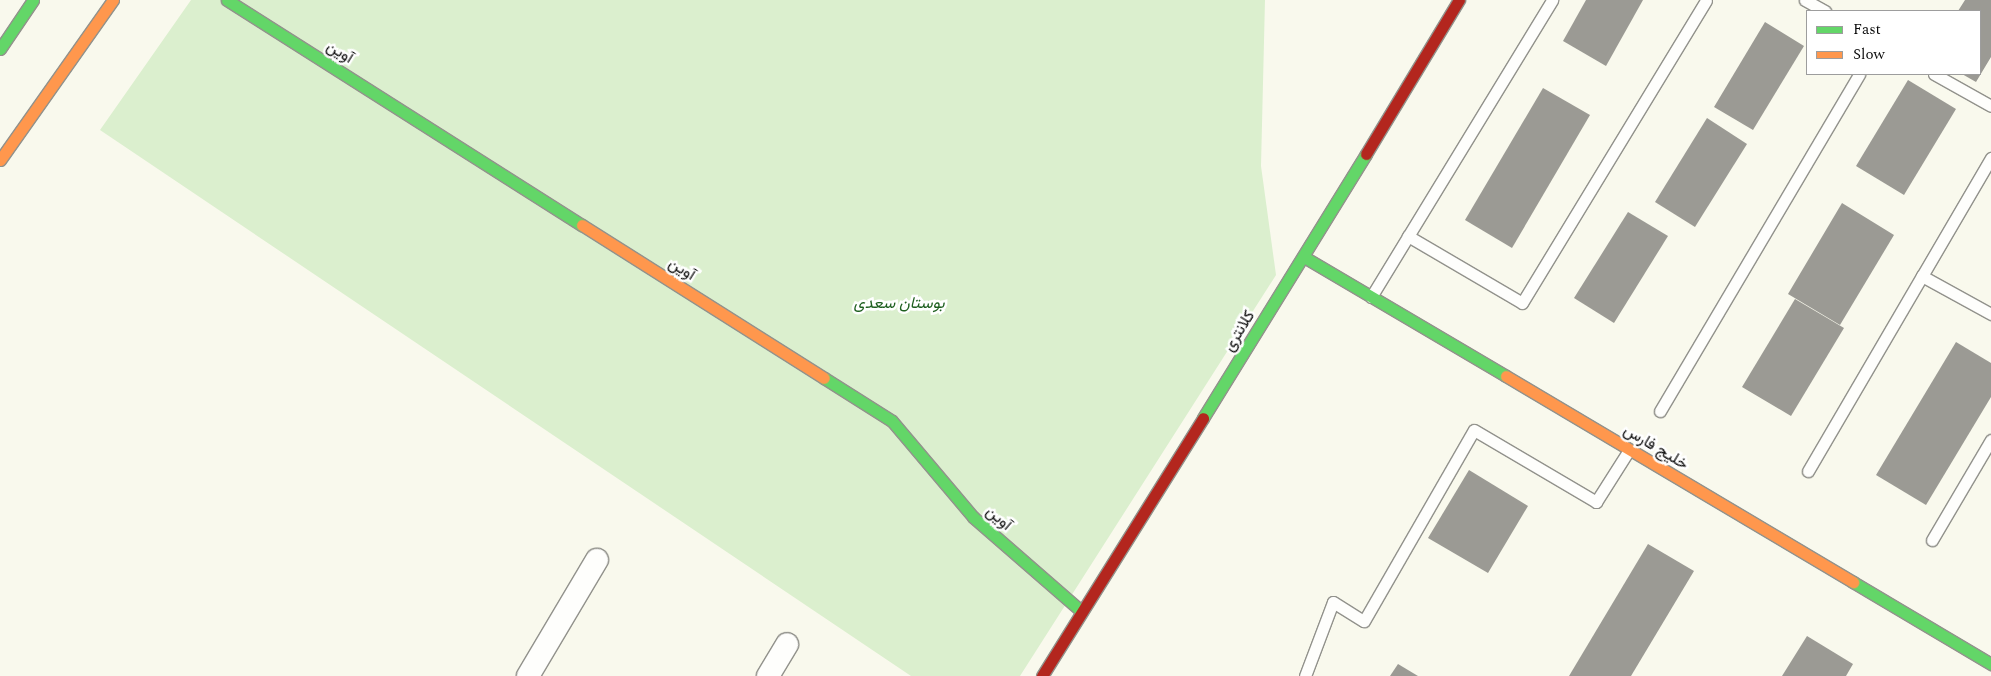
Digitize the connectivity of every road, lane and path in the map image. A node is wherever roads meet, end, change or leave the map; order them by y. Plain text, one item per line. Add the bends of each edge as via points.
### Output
1 (33, 0) edge
2 (113, 0) edge
3 (227, 0) edge
4 (1459, 0) edge
5 (1552, 0) edge
6 (1706, 0) edge
7 (1805, 0) edge
8 (1823, 10) edge
9 (0, 49) edge
10 (1858, 75) edge
11 (1936, 75) edge
12 (1991, 106) edge
13 (1991, 158) edge
14 (0, 160) edge
15 (1408, 236) junction
16 (1304, 258) junction
17 (1922, 276) junction
18 (1371, 297) junction
19 (1991, 314) edge
20 (1660, 411) dead end
21 (1991, 440) edge
22 (1629, 450) junction
23 (1808, 471) dead end
24 (1932, 540) dead end
25 (597, 560) dead end
26 (1081, 611) junction
27 (787, 644) dead end
28 (1991, 665) edge
29 (528, 676) edge
30 (768, 676) edge
31 (1042, 676) edge
32 (1305, 676) edge
33 (1985, 676) edge

1 - 9 street
2 - 14 street
3 - 26 street, آوین via 892,422 973,517
4 - 16 street, کلانتری
5 - 15 lane
6 - 15 lane via 1522,303
7 - 8 lane
10 - 20 lane
11 - 12 lane
13 - 17 lane
15 - 18 lane
16 - 18 street, خلیج فارس
16 - 26 street, کلانتری
17 - 19 lane
17 - 23 lane
18 - 22 street, خلیج فارس
21 - 24 lane
22 - 28 street, خلیج فارس
22 - 32 lane via 1596,502 1474,430 1364,621 1333,602
25 - 29 street
26 - 31 street, کلانتری
27 - 30 street
28 - 33 lane

